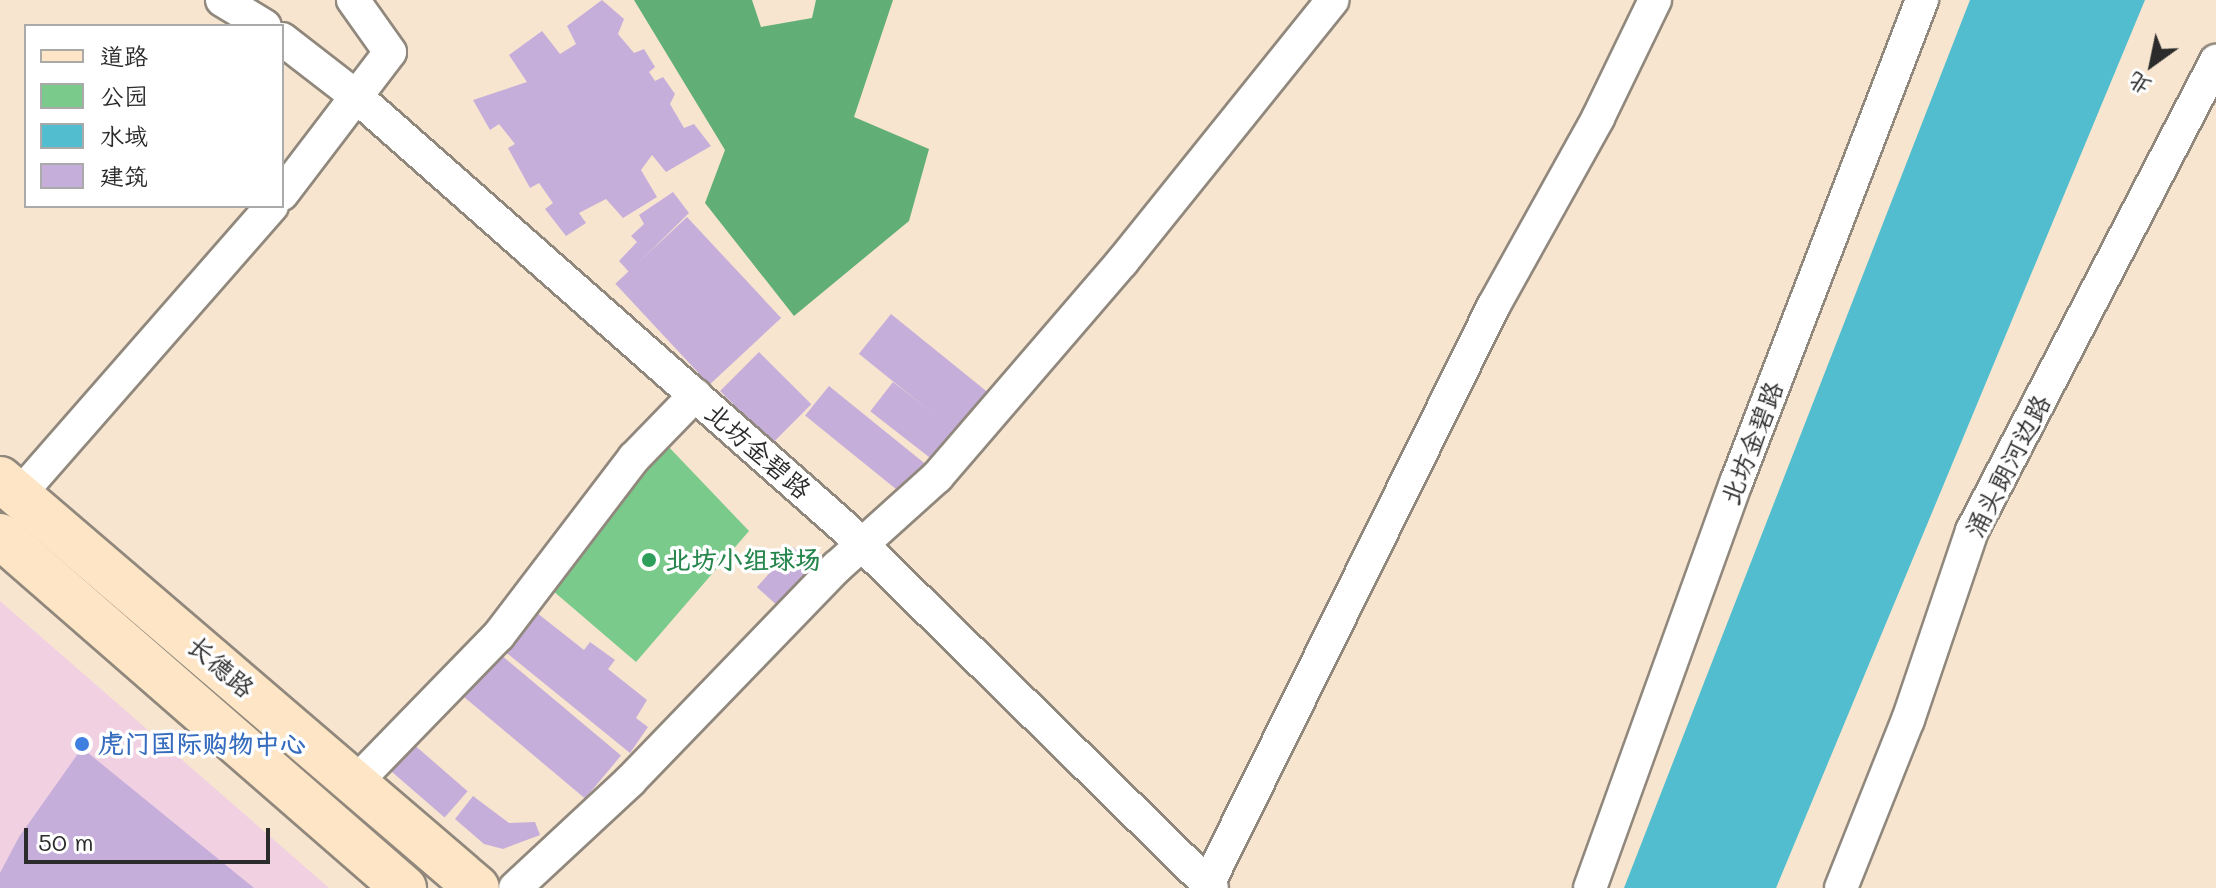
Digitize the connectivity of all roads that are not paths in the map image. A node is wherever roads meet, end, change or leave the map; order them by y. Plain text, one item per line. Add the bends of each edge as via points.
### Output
1 (222, 0) edge
2 (353, 0) edge
3 (1333, 0) edge
4 (1655, 0) edge
5 (1922, 0) edge
6 (262, 24) edge
7 (284, 41) edge
8 (2216, 61) edge
9 (357, 97) junction
10 (284, 191) edge
11 (270, 208) edge
12 (695, 395) junction
13 (10, 487) edge
14 (0, 536) edge
15 (863, 546) junction
16 (355, 783) junction
17 (1210, 886) edge
18 (404, 888) edge
19 (477, 888) edge
20 (515, 888) edge
21 (1590, 888) edge
22 (1841, 888) edge

1 - 6 street
2 - 9 street via 390,52
3 - 15 street via 1122,262 937,477
4 - 17 street via 1598,118 1486,321
5 - 21 street, 北坊金碧路 via 1736,483
7 - 9 street, 北坊金碧路
8 - 22 street, 涌头朗河边路 via 1972,531 1908,720
9 - 10 street
9 - 12 street, 北坊金碧路
11 - 13 street
12 - 15 street, 北坊金碧路
12 - 16 street via 634,458 499,635
13 - 16 main road, 长德路
14 - 18 main road, 长德路
15 - 17 street, 北坊金碧路
15 - 20 street via 630,781
16 - 19 main road, 长德路

